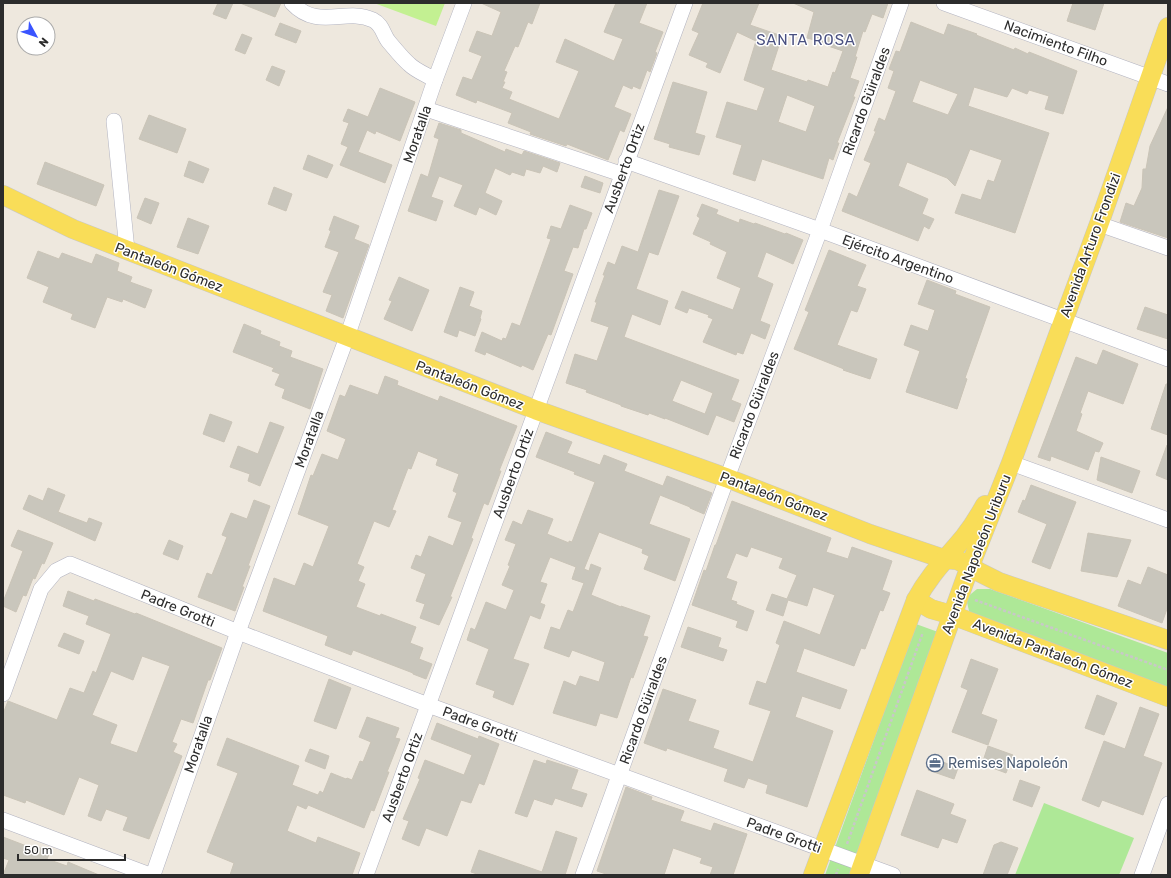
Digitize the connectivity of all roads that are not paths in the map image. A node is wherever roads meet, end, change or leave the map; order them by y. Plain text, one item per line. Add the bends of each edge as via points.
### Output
1 (292, 3) edge
2 (464, 3) edge
3 (685, 3) edge
4 (900, 3) edge
5 (944, 3) edge
6 (1168, 27) edge
7 (1150, 77) junction
8 (435, 80) junction
9 (1168, 84) edge
10 (426, 109) junction
11 (114, 121) dead end
12 (624, 167) junction
13 (3, 195) edge
14 (1098, 224) junction
15 (820, 230) junction
16 (1168, 248) edge
17 (128, 250) junction
18 (1063, 321) junction
19 (347, 337) junction
20 (1168, 360) edge
21 (536, 410) junction
22 (1011, 463) junction
23 (727, 478) junction
24 (1168, 520) edge
25 (944, 559) junction
26 (970, 566) junction
27 (924, 604) junction
28 (952, 615) junction
29 (238, 632) junction
30 (1168, 640) edge
31 (3, 694) edge
32 (1168, 698) edge
33 (428, 705) junction
34 (620, 774) junction
35 (1168, 804) edge
36 (3, 820) edge
37 (823, 849) junction
38 (861, 869) edge
39 (152, 875) edge
40 (366, 875) edge
41 (583, 875) edge
42 (813, 875) edge
43 (894, 875) edge
44 (1142, 875) edge

1 - 8 street via 312,17 355,16 374,20 384,30 387,40 410,65
2 - 8 street, Moratalla
3 - 12 street, Ausberto Ortiz
4 - 15 street, Ricardo Güiraldes
5 - 7 street, Nacimiento Filho
6 - 7 main road, Avenida Arturo Frondizi
7 - 9 street, Nacimiento Filho
7 - 14 main road, Avenida Arturo Frondizi
8 - 10 street, Moratalla
10 - 12 street, Ejército Argentino
10 - 19 street, Moratalla
11 - 17 street
12 - 15 street, Ejército Argentino
12 - 21 street, Ausberto Ortiz
13 - 17 main road, Pantaleón Gómez via 73,229
14 - 16 street
14 - 18 main road, Avenida Arturo Frondizi
15 - 18 street, Ejército Argentino
15 - 23 street, Ricardo Güiraldes
17 - 19 main road, Pantaleón Gómez
18 - 20 street, Ejército Argentino
18 - 22 main road, Avenida Arturo Frondizi
19 - 21 main road, Pantaleón Gómez
19 - 29 street, Moratalla
21 - 23 main road, Pantaleón Gómez
21 - 33 street, Ausberto Ortiz
22 - 24 street
22 - 25 main road, Avenida Napoleón Uriburu via 965,536
22 - 26 main road, Avenida Napoleón Uriburu
23 - 25 main road, Pantaleón Gómez via 870,534
23 - 34 street, Ricardo Güiraldes
25 - 26 main road via 957,560
25 - 27 main road, Avenida Napoleón Uriburu via 925,583
26 - 28 main road, Avenida Napoleón Uriburu
26 - 30 main road via 999,582
27 - 28 main road, Avenida Pantaleón Gómez
27 - 37 main road, Avenida Napoleón Uriburu
28 - 32 main road, Avenida Pantaleón Gómez
28 - 38 main road, Avenida Napoleón Uriburu
29 - 31 street, Padre Grotti via 70,564 56,571 41,589
29 - 33 street, Padre Grotti
29 - 39 street, Moratalla
33 - 34 street, Padre Grotti
33 - 40 street, Ausberto Ortiz
34 - 37 street, Padre Grotti
34 - 41 street, Ricardo Güiraldes
35 - 44 street
36 - 39 street
37 - 38 street, Padre Grotti via 843,856
37 - 42 main road, Avenida Napoleón Uriburu
38 - 43 street, Padre Grotti

